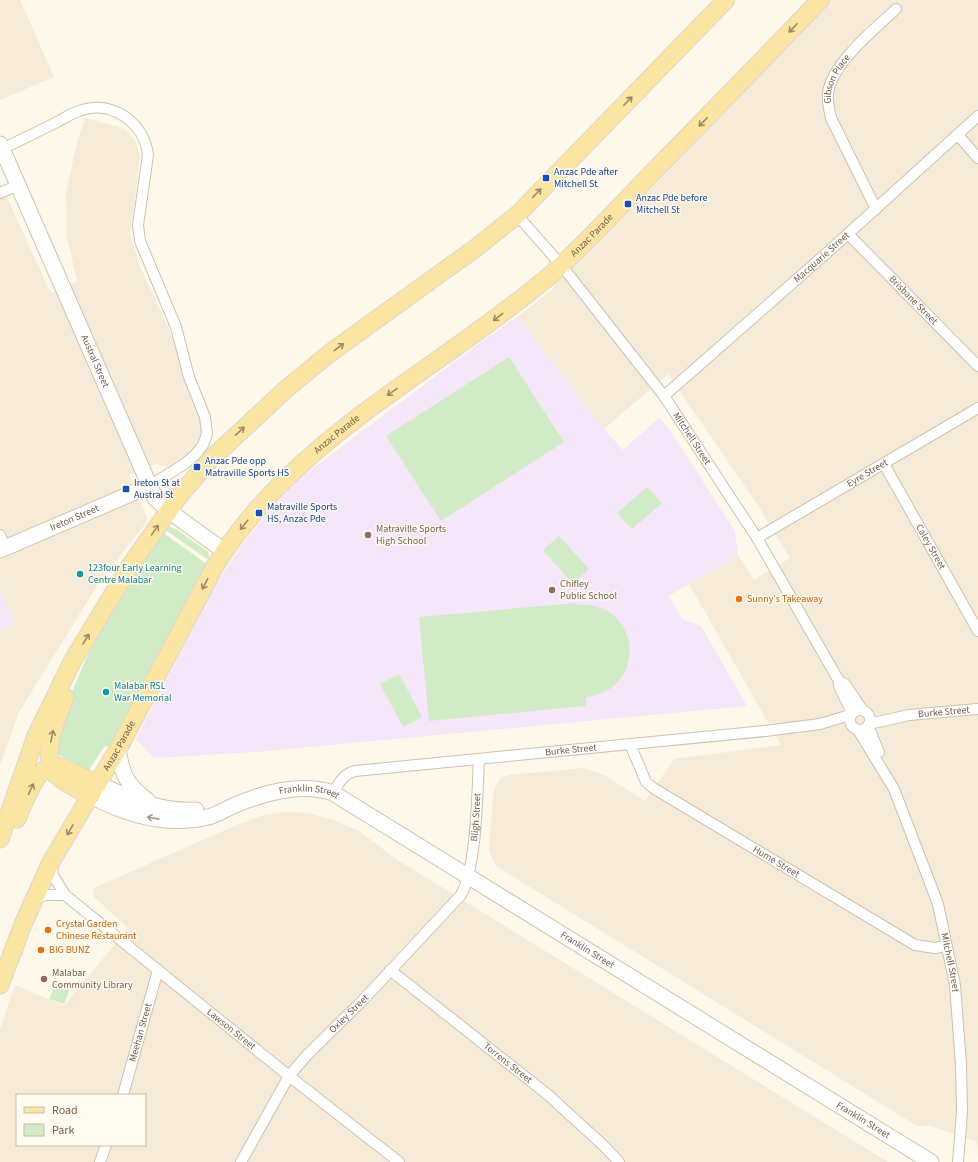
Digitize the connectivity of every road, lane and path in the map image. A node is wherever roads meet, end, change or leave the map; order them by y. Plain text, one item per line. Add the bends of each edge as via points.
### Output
1 (726, 0) edge
2 (820, 0) edge
3 (896, 9) dead end
4 (978, 116) edge
5 (958, 135) junction
6 (1, 146) edge
7 (978, 158) edge
8 (18, 185) junction
9 (0, 193) edge
10 (876, 208) junction
11 (517, 215) junction
12 (848, 234) junction
13 (562, 266) junction
14 (978, 366) edge
15 (664, 396) junction
16 (978, 408) edge
17 (884, 464) junction
18 (149, 486) junction
19 (169, 511) junction
20 (757, 538) junction
21 (2, 544) edge
22 (224, 551) junction
23 (978, 631) edge
24 (73, 660) junction
25 (978, 709) edge
26 (860, 719) junction
27 (630, 744) junction
28 (118, 749) junction
29 (479, 759) junction
30 (51, 766) junction
31 (94, 790) junction
32 (333, 793) junction
33 (232, 806) junction
34 (158, 808) junction
35 (0, 839) edge
36 (0, 848) edge
37 (51, 862) junction
38 (468, 875) junction
39 (65, 894) junction
40 (35, 900) junction
41 (24, 922) junction
42 (946, 946) junction
43 (0, 956) edge
44 (158, 970) junction
45 (390, 970) junction
46 (0, 984) edge
47 (289, 1076) junction
48 (123, 1094) edge
49 (106, 1146) edge
50 (100, 1162) edge
51 (241, 1162) edge
52 (399, 1162) edge
53 (619, 1162) edge
54 (931, 1162) edge
55 (958, 1162) edge

11 -> 1 main road
2 -> 13 main road, Anzac Parade
3 - 10 street, Gibson Place via 844,61 834,76 828,92 831,118
4 - 5 street, Macquarie Street
5 - 7 street
5 - 10 street, Macquarie Street
6 - 8 street, Austral Street
6 - 18 street via 89,108 105,109 124,116 142,135 148,155 138,225 140,241 178,332 207,434 195,455
8 - 9 street
8 - 18 street, Austral Street
10 - 12 street, Macquarie Street
11 - 13 street, Mitchell Street
19 -> 11 main road via 209,461 285,390 378,317 477,247
12 - 14 street, Brisbane Street
12 - 15 street, Macquarie Street
13 - 15 street, Mitchell Street
13 -> 22 main road, Anzac Parade via 487,325 357,417 312,453 266,498
15 - 20 street, Mitchell Street
16 - 17 street, Eyre Street
17 - 20 street, Eyre Street
17 - 23 street, Caley Street
18 - 19 street, Austral Street via 159,502
18 - 21 street, Ireton Street
19 - 22 street, Austral Street
24 -> 19 main road via 130,566
20 - 26 street, Mitchell Street via 839,681 845,684
22 -> 28 main road, Anzac Parade
30 -> 24 main road via 52,736 67,691
24 - 35 main road via 36,736
25 - 26 street, Burke Street via 909,715 898,713
26 - 27 street, Burke Street
26 - 42 street, Mitchell Street via 884,763 885,773 938,904
27 - 29 street, Burke Street
27 - 42 street, Hume Street via 646,782 653,788 915,945 935,948
28 - 31 main road, Anzac Parade
28 - 34 street via 125,778 136,791
29 - 32 street, Burke Street via 348,772
29 - 38 street, Bligh Street
30 - 31 main road via 59,766
36 -> 30 main road via 36,779 42,770
33 -> 31 street, Franklin Street via 208,817 170,821 134,814
31 - 34 street, Franklin Street
31 -> 37 main road, Anzac Parade
32 - 33 street, Franklin Street via 313,788 288,790
32 - 38 street, Franklin Street
33 - 34 street, Franklin Street via 183,810
37 - 39 street, Lawson Street via 54,877
37 - 40 main road, Anzac Parade
38 - 45 street, Oxley Street via 461,896
38 - 54 street, Franklin Street
39 - 40 street
39 - 44 street, Lawson Street
40 - 41 main road, Anzac Parade
41 - 43 main road
41 - 46 main road, Anzac Parade
42 - 55 street, Mitchell Street via 955,985 961,1064 962,1112
44 - 47 street, Lawson Street
44 - 48 street, Meehan Street
45 - 47 street, Oxley Street
45 - 53 street, Torrens Street via 547,1094
47 - 51 street, Oxley Street
47 - 52 street, Lawson Street
49 - 50 street

